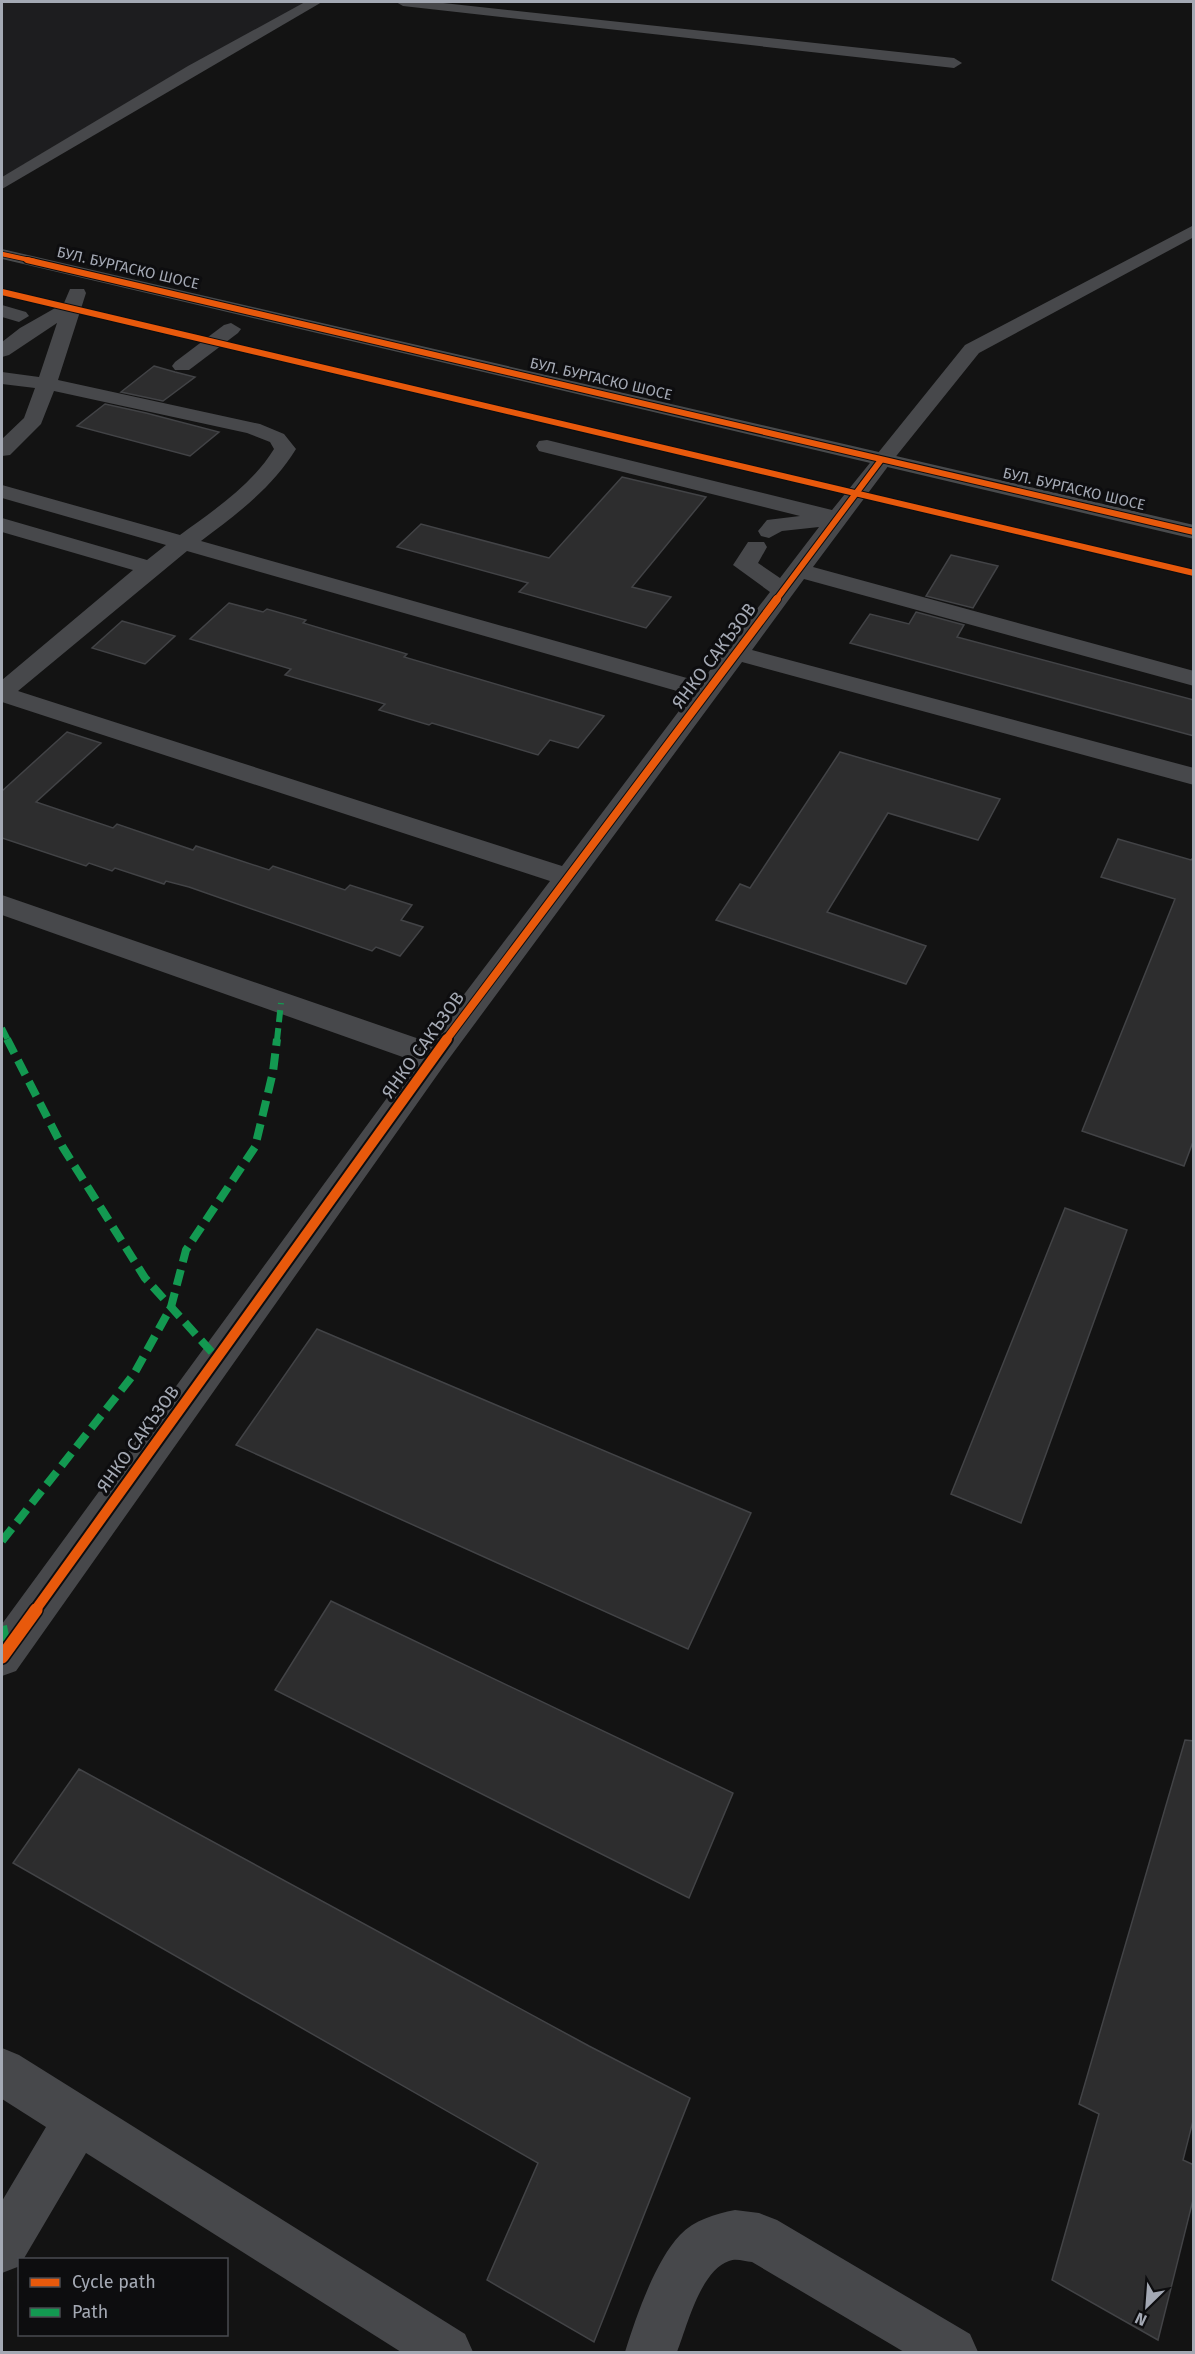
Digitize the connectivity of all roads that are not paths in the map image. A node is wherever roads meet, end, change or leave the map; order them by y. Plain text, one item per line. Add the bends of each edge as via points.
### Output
1 (315, 2) edge
2 (403, 2) edge
3 (954, 63) dead end
4 (2, 184) edge
5 (1194, 230) edge
6 (2, 254) edge
7 (2, 276) edge
8 (75, 300) junction
9 (231, 329) junction
10 (2, 351) edge
11 (182, 366) dead end
12 (2, 378) edge
13 (48, 384) junction
14 (17, 401) dead end
15 (39, 406) junction
16 (547, 446) dead end
17 (2, 450) edge
18 (874, 469) junction
19 (2, 491) edge
20 (839, 519) junction
21 (2, 525) edge
22 (1194, 532) edge
23 (182, 543) junction
24 (1194, 552) edge
25 (150, 568) junction
26 (791, 580) junction
27 (736, 653) junction
28 (1194, 680) edge
29 (707, 692) junction
30 (2, 693) edge
31 (1194, 777) edge
32 (567, 878) junction
33 (2, 905) edge
34 (434, 1056) junction
35 (2, 1657) edge
36 (2, 2072) edge
37 (77, 2121) junction
38 (2, 2248) edge
39 (447, 2352) edge
40 (651, 2352) edge
41 (952, 2352) edge

1 - 4 street via 193,69
2 - 3 street
5 - 18 street, ЯНКО САКЪЗОВ via 972,349
6 - 18 main road, БУЛ. БУРГАСКО ШОСЕ
7 - 8 main road, БУЛ. БУРГАСКО ШОСЕ
8 - 9 main road, БУЛ. БУРГАСКО ШОСЕ
8 - 10 street
8 - 13 street
9 - 11 street
9 - 18 main road, БУЛ. БУРГАСКО ШОСЕ
12 - 13 street
13 - 15 street
13 - 23 street via 253,428 277,438 285,449 279,462 256,486
14 - 15 street
15 - 17 street via 34,420
16 - 20 street
18 - 20 street, ЯНКО САКЪЗОВ
18 - 22 main road, БУЛ. БУРГАСКО ШОСЕ
18 - 24 main road, БУЛ. БУРГАСКО ШОСЕ
19 - 23 street
20 - 26 street, ЯНКО САКЪЗОВ
20 - 26 street via 775,525 745,565
21 - 25 street
23 - 25 street
23 - 29 street
25 - 30 street
26 - 27 street, ЯНКО САКЪЗОВ
26 - 28 street
27 - 29 street, ЯНКО САКЪЗОВ
27 - 31 street
29 - 32 street, ЯНКО САКЪЗОВ
30 - 32 street
32 - 34 street, ЯНКО САКЪЗОВ
33 - 34 street
34 - 35 street, ЯНКО САКЪЗОВ
36 - 37 street
37 - 38 street
37 - 39 street
40 - 41 street via 693,2255 709,2241 743,2233 759,2238

